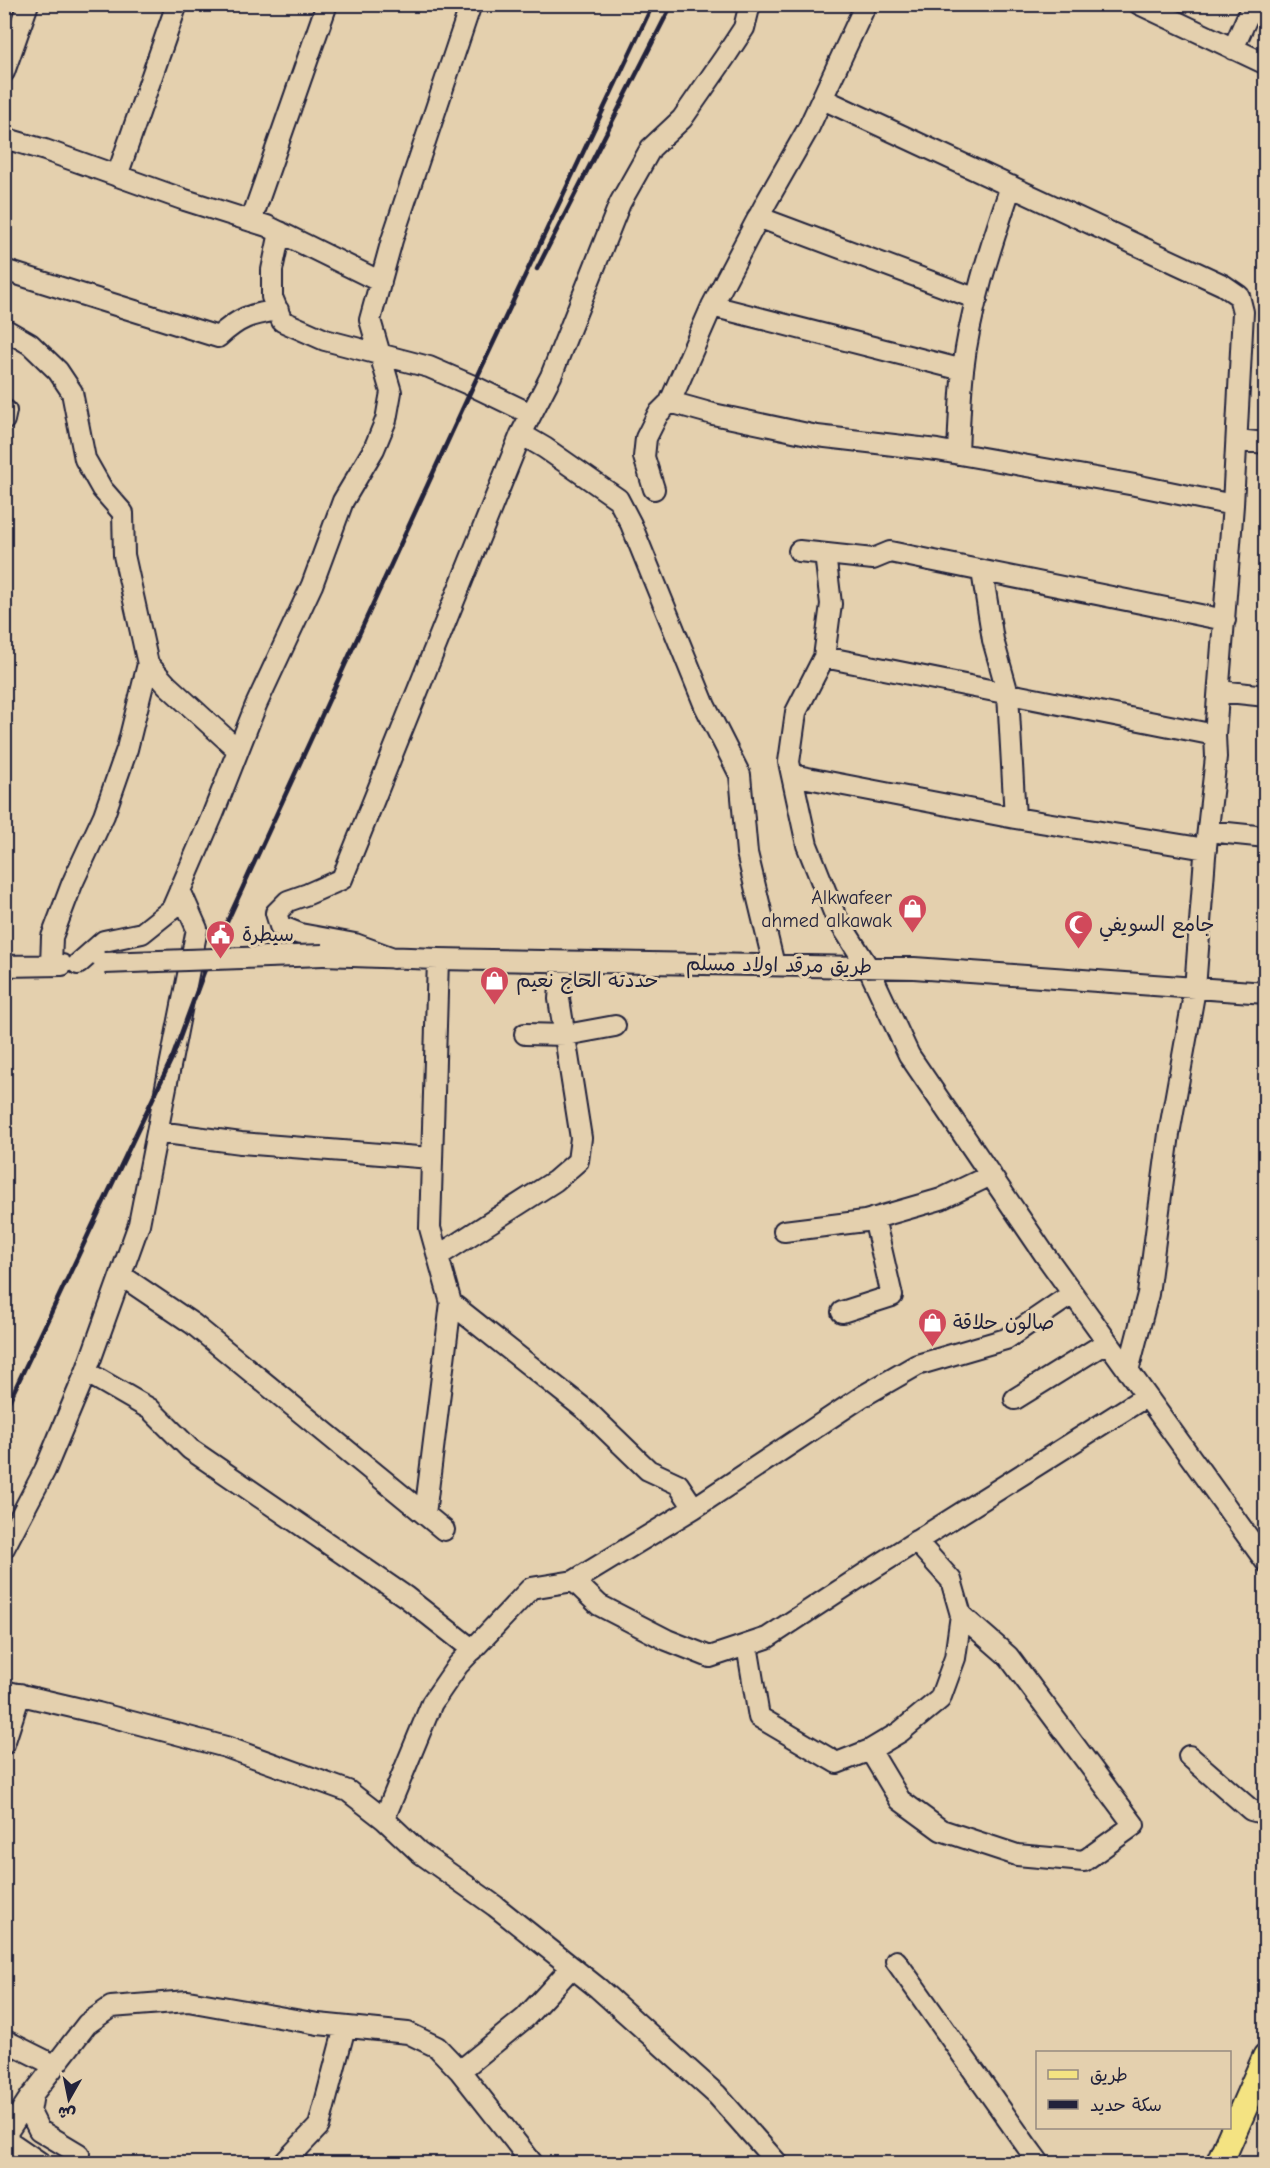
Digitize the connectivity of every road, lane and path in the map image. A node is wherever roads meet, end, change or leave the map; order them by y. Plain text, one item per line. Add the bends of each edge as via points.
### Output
1 (28, 4) edge
2 (177, 4) edge
3 (327, 4) edge
4 (471, 4) edge
5 (750, 4) edge
6 (866, 4) edge
7 (1139, 4) edge
8 (1253, 4) edge
9 (1233, 49) junction
10 (1266, 64) edge
11 (4, 72) edge
12 (823, 99) junction
13 (4, 138) edge
14 (117, 176) junction
15 (1011, 186) junction
16 (758, 217) junction
17 (251, 221) junction
18 (280, 232) junction
19 (4, 270) edge
20 (381, 282) junction
21 (977, 298) junction
22 (712, 306) junction
23 (278, 310) junction
24 (4, 330) edge
25 (380, 355) junction
26 (963, 370) junction
27 (670, 402) junction
28 (531, 414) junction
29 (521, 434) junction
30 (1237, 440) junction
31 (1266, 443) edge
32 (958, 454) junction
33 (654, 489) dead end
34 (1233, 505) junction
35 (799, 552) dead end
36 (825, 554) junction
37 (982, 571) junction
38 (1225, 620) junction
39 (824, 657) junction
40 (148, 664) junction
41 (1219, 691) junction
42 (1008, 694) junction
43 (1266, 696) edge
44 (1215, 735) junction
45 (238, 750) junction
46 (792, 775) junction
47 (1015, 818) junction
48 (1266, 837) edge
49 (1207, 840) junction
50 (180, 890) junction
51 (393, 958) junction
52 (438, 959) junction
53 (562, 962) junction
54 (78, 964) junction
55 (51, 965) junction
56 (774, 965) junction
57 (4, 966) edge
58 (867, 967) junction
59 (1195, 989) junction
60 (1266, 993) edge
61 (615, 1026) dead end
62 (525, 1034) dead end
63 (566, 1035) junction
64 (158, 1132) junction
65 (431, 1158) junction
66 (991, 1175) junction
67 (874, 1218) junction
68 (784, 1231) dead end
69 (438, 1256) junction
70 (122, 1276) junction
71 (1072, 1294) junction
72 (451, 1303) junction
73 (842, 1312) dead end
74 (1107, 1342) junction
75 (1128, 1371) junction
76 (87, 1372) junction
77 (1146, 1397) junction
78 (1015, 1399) dead end
79 (694, 1508) junction
80 (425, 1514) junction
81 (444, 1530) dead end
82 (916, 1541) junction
83 (4, 1548) edge
84 (1266, 1562) edge
85 (574, 1581) junction
86 (961, 1615) junction
87 (747, 1645) junction
88 (473, 1650) junction
89 (12, 1692) edge
90 (4, 1744) edge
91 (870, 1750) junction
92 (1189, 1756) dead end
93 (1266, 1814) edge
94 (384, 1819) junction
95 (896, 1961) dead end
96 (572, 1967) junction
97 (345, 2027) junction
98 (4, 2040) edge
99 (1266, 2057) edge
100 (54, 2065) junction
101 (460, 2071) junction
102 (33, 2094) junction
103 (4, 2137) edge
104 (79, 2154) dead end
105 (42, 2163) edge
106 (284, 2163) edge
107 (533, 2163) edge
108 (778, 2163) edge
109 (1041, 2163) edge
110 (1219, 2163) edge

1 - 11 street
2 - 14 street
3 - 17 street
4 - 20 street
5 - 28 street via 744,28 682,118 651,148 620,203 551,376
6 - 12 street
7 - 9 street
8 - 9 street
9 - 10 street
12 - 15 street
12 - 16 street
13 - 14 street
14 - 17 street
15 - 21 street
15 - 30 street via 1239,296 1243,312
16 - 21 street
16 - 22 street
17 - 18 street
18 - 20 street
18 - 23 street via 272,270 272,297
19 - 23 street via 218,337 246,316
20 - 25 street via 370,320
21 - 26 street
22 - 26 street
22 - 27 street
23 - 25 street via 282,321 325,340
24 - 40 street via 30,344 58,371 72,392 85,459 102,489 123,513 124,555
25 - 28 street via 429,368
25 - 45 street via 391,392 386,420 343,501 312,585
26 - 32 street
27 - 32 street via 817,436
27 - 33 street via 658,414 646,438 644,457
28 - 29 street
29 - 51 street via 342,879 288,901 276,913 280,926 300,934 355,944
29 - 56 street via 618,499 631,524 705,706 740,776 747,853
30 - 31 street
30 - 34 street
32 - 34 street
34 - 38 street
35 - 36 street
36 - 37 street via 873,559 890,552
36 - 39 street via 831,604
37 - 38 street
37 - 42 street via 993,640
38 - 41 street
39 - 42 street
39 - 46 street via 796,712 789,762
40 - 45 street
40 - 55 street via 127,748 104,815 52,937
41 - 43 street
41 - 44 street
42 - 44 street
42 - 47 street
44 - 49 street
45 - 50 street
46 - 47 street
46 - 58 street via 807,845 835,915
47 - 49 street
48 - 49 street
49 - 59 street
50 - 54 street via 171,909 141,933 104,941
50 - 64 street via 197,929
51 - 52 street, طريق مرقد اولاد مسلم
51 - 54 street, طريق مرقد اولاد مسلم, bridge via 323,955
52 - 53 street, طريق مرقد اولاد مسلم
52 - 65 street
53 - 56 street, طريق مرقد اولاد مسلم
53 - 63 street via 559,999
54 - 55 street, طريق مرقد اولاد مسلم
55 - 57 street, طريق مرقد اولاد مسلم
56 - 58 street, طريق مرقد اولاد مسلم
58 - 59 street, طريق مرقد اولاد مسلم
58 - 66 street via 909,1055
59 - 60 street, طريق مرقد اولاد مسلم
59 - 75 street via 1169,1134 1148,1294
61 - 63 street
62 - 63 street
63 - 69 street via 581,1138 578,1161 555,1181
64 - 65 street via 240,1143
64 - 70 street via 139,1224
65 - 69 street via 430,1228
66 - 67 street via 941,1199
66 - 71 street
67 - 68 street
67 - 73 street via 892,1296
69 - 72 street
70 - 76 street
70 - 80 street via 193,1324
71 - 74 street
71 - 79 street via 1006,1340 917,1365 863,1396
72 - 79 street via 587,1411 648,1470 678,1484
72 - 80 street
74 - 75 street
74 - 78 street
75 - 77 street
76 - 83 street via 45,1470
76 - 88 street via 150,1409 190,1449 406,1597
77 - 82 street
77 - 84 street
79 - 85 street
80 - 81 street
82 - 86 street via 951,1580
82 - 87 street via 767,1638
85 - 87 street via 599,1605 710,1657
85 - 88 street via 531,1588
86 - 91 street via 954,1658 940,1699 900,1732
86 - 91 street via 1008,1656 1134,1825 1084,1861 1017,1855 941,1830 900,1800
87 - 91 street via 759,1717 837,1763
88 - 94 street via 432,1703
89 - 90 street
89 - 94 street via 226,1747 348,1791
92 - 93 street via 1251,1810
94 - 96 street via 419,1852
95 - 109 street
96 - 101 street via 525,2018
96 - 108 street via 717,2095
97 - 100 street via 188,2001 111,2007 87,2024
97 - 101 street via 408,2032 437,2047
97 - 106 street via 319,2126
98 - 100 street
99 - 110 main road
100 - 102 street
101 - 107 street
102 - 103 street
102 - 104 street via 30,2112 39,2130
103 - 105 street

